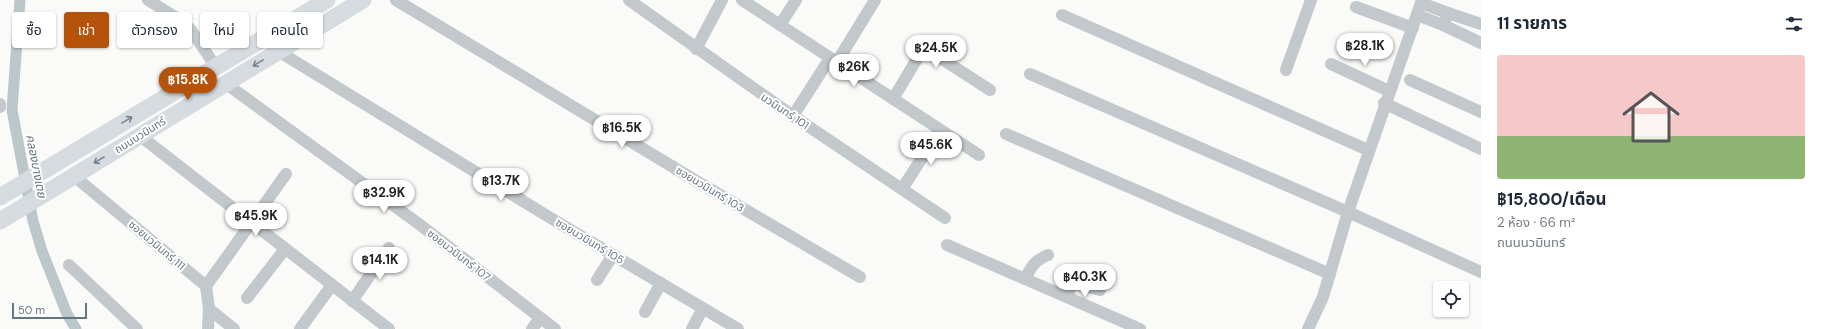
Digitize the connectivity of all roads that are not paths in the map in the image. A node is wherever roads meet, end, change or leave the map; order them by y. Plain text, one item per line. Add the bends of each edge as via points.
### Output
1 (148, 0) edge
2 (327, 0) edge
3 (363, 0) edge
4 (396, 0) edge
5 (629, 0) edge
6 (722, 0) edge
7 (742, 0) edge
8 (796, 0) edge
9 (876, 0) edge
10 (1311, 0) edge
11 (1421, 1) edge
12 (1356, 7) dead end
13 (1448, 13) junction
14 (1062, 15) dead end
15 (1417, 16) junction
16 (1481, 24) edge
17 (780, 25) junction
18 (1443, 25) junction
19 (1413, 28) junction
20 (1481, 43) edge
21 (696, 49) junction
22 (278, 51) junction
23 (833, 60) junction
24 (1331, 64) dead end
25 (216, 67) junction
26 (1286, 70) dead end
27 (1030, 74) dead end
28 (1410, 80) dead end
29 (225, 83) junction
30 (990, 90) dead end
31 (1389, 91) junction
32 (893, 99) junction
33 (1384, 103) junction
34 (1481, 112) edge
35 (793, 116) junction
36 (940, 130) junction
37 (1006, 134) dead end
38 (139, 135) junction
39 (1481, 149) edge
40 (1368, 150) junction
41 (979, 155) dead end
42 (286, 174) dead end
43 (74, 176) junction
44 (902, 189) junction
45 (4, 194) edge
46 (1348, 212) junction
47 (945, 218) dead end
48 (0, 221) edge
49 (252, 222) junction
50 (948, 245) dead end
51 (285, 248) junction
52 (389, 248) dead end
53 (612, 255) junction
54 (1048, 255) dead end
55 (69, 264) dead end
56 (1481, 272) edge
57 (1330, 274) junction
58 (860, 277) dead end
59 (1025, 279) junction
60 (597, 280) dead end
61 (661, 283) junction
62 (332, 284) junction
63 (206, 286) junction
64 (1100, 290) dead end
65 (1066, 296) junction
66 (247, 298) dead end
67 (352, 301) junction
68 (703, 308) junction
69 (209, 309) junction
70 (645, 312) dead end
71 (540, 318) junction
72 (137, 329) edge
73 (208, 329) edge
74 (234, 329) edge
75 (300, 329) edge
76 (389, 329) edge
77 (532, 329) edge
78 (555, 329) edge
79 (692, 329) edge
80 (738, 329) edge
81 (1140, 329) edge
82 (1308, 329) edge

1 - 25 street via 191,30
2 - 25 main road, ถนนนวมินทร์
3 - 22 main road, ถนนนวมินทร์
4 - 58 street, ซอยนวมินทร์ 103
5 - 21 street, นวมินทร์ 101
6 - 21 street
7 - 17 street
8 - 17 street
9 - 23 street
10 - 26 street
11 - 13 street
11 - 15 street
12 - 19 street
13 - 16 street
13 - 18 street
14 - 40 street
15 - 18 street
15 - 19 street
17 - 23 street
18 - 20 street
19 - 31 street
21 - 35 street, นวมินทร์ 101
22 -> 29 main road, ถนนนวมินทร์
22 - 53 street, ซอยนวมินทร์ 105
23 - 32 street
23 - 35 street
24 - 31 street
45 -> 25 main road, ถนนนวมินทร์
27 - 46 street
28 - 34 street
29 - 38 main road, ถนนนวมินทร์
29 - 71 street, ซอยนวมินทร์ 107 via 419,224
30 - 32 street via 928,50 920,54
31 - 33 street
32 - 36 street
33 - 39 street
33 - 40 street
35 - 44 street, นวมินทร์ 101
36 - 41 street
36 - 44 street
37 - 57 street
38 -> 43 main road, ถนนนวมินทร์
38 - 49 street
40 - 46 street
42 - 49 street
43 - 48 main road, ถนนนวมินทร์
43 - 63 street, ซอยนวมินทร์ 111
44 - 47 street, นวมินทร์ 101
46 - 56 street
46 - 57 street
49 - 51 street
49 - 63 street
50 - 59 street
51 - 62 street
51 - 66 street
52 - 67 street
53 - 60 street
53 - 61 street, ซอยนวมินทร์ 105
54 - 59 street via 1034,262
55 - 72 street
57 - 82 street via 1323,297
59 - 65 street
61 - 68 street, ซอยนวมินทร์ 105
61 - 70 street
62 - 67 street
62 - 75 street
63 - 69 street
64 - 65 street via 1076,284
65 - 81 street
67 - 76 street
68 - 79 street
68 - 80 street, ซอยนวมินทร์ 105
69 - 73 street
69 - 74 street
71 - 77 street
71 - 78 street, ซอยนวมินทร์ 107

